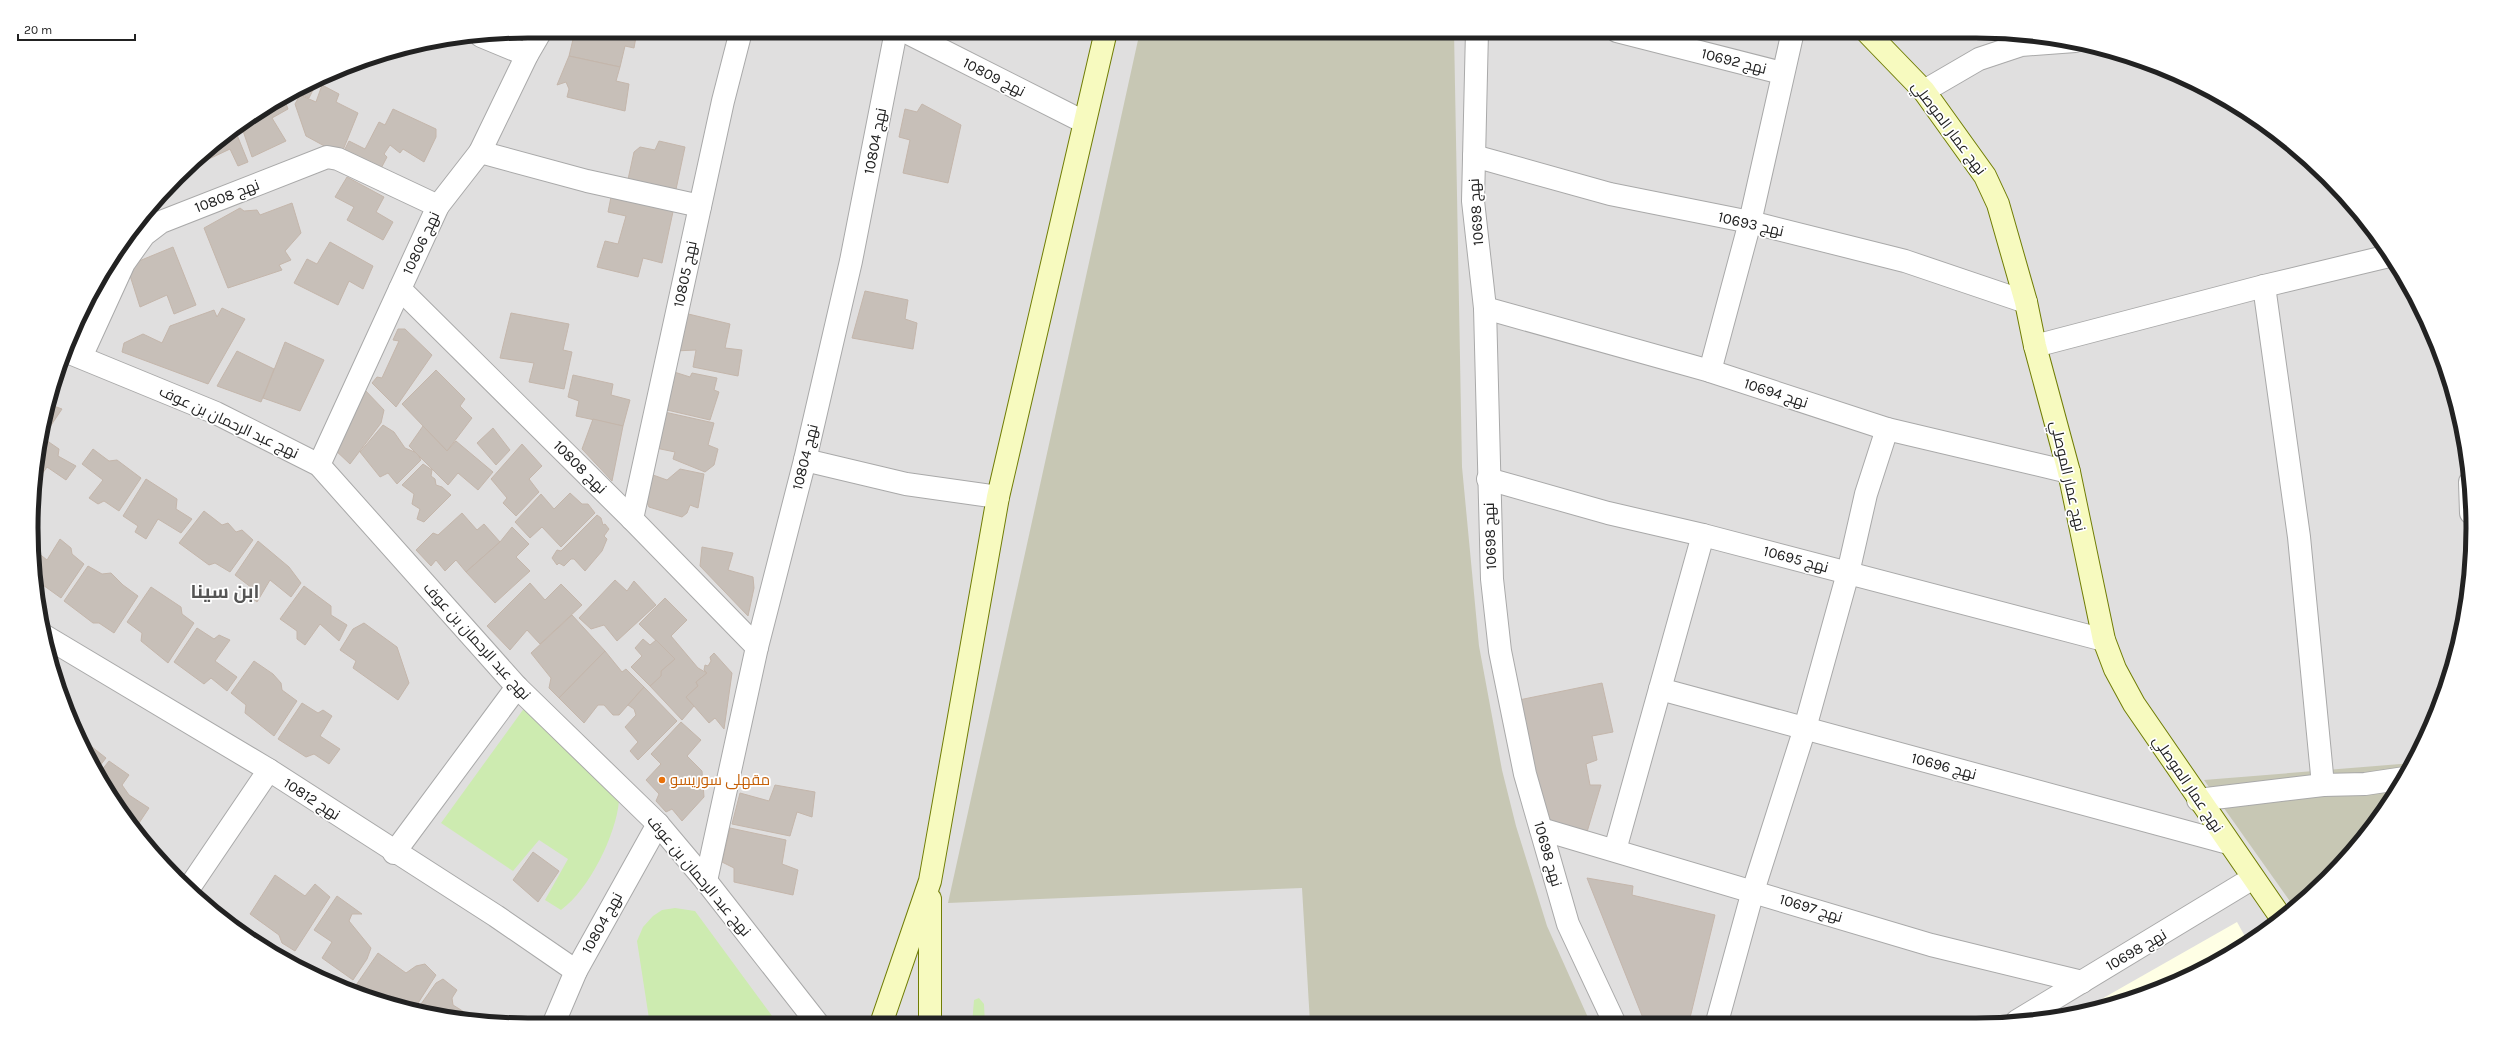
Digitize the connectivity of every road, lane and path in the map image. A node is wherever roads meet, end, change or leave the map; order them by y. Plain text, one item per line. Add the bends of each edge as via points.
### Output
1 (537, 38) edge
2 (739, 38) edge
3 (895, 38) edge
4 (918, 38) edge
5 (1104, 38) edge
6 (1477, 38) edge
7 (1644, 38) edge
8 (1791, 38) edge
9 (1873, 38) edge
10 (490, 40) edge
11 (2047, 43) edge
12 (527, 55) junction
13 (1782, 73) junction
14 (1924, 91) junction
15 (1084, 122) junction
16 (480, 152) junction
17 (1474, 156) junction
18 (438, 206) junction
19 (700, 206) junction
20 (1750, 222) junction
21 (2384, 257) edge
22 (2264, 286) junction
23 (400, 289) junction
24 (2026, 302) junction
25 (1485, 308) junction
26 (2035, 346) junction
27 (73, 354) edge
28 (1710, 371) junction
29 (1887, 429) junction
30 (805, 460) junction
31 (319, 465) junction
32 (2069, 472) junction
33 (1488, 479) junction
34 (998, 497) junction
35 (632, 519) junction
36 (1703, 535) junction
37 (1848, 573) junction
38 (51, 640) edge
39 (2104, 640) junction
40 (757, 647) junction
41 (517, 687) junction
42 (1660, 689) junction
43 (1805, 728) junction
44 (269, 770) junction
45 (2396, 779) edge
46 (2323, 785) junction
47 (2198, 800) junction
48 (658, 824) junction
49 (1541, 829) junction
50 (2228, 843) junction
51 (1615, 850) junction
52 (394, 853) junction
53 (2253, 878) junction
54 (706, 881) junction
55 (930, 881) junction
56 (192, 884) edge
57 (1753, 891) junction
58 (2278, 914) edge
59 (576, 971) junction
60 (2082, 982) junction
61 (2027, 1015) edge
62 (556, 1018) edge
63 (813, 1018) edge
64 (883, 1018) edge
65 (930, 1018) edge
66 (1618, 1018) edge
67 (1718, 1018) edge

1 - 12 street, نهج 10806
2 - 19 street, نهج 10805
3 - 30 street, نهج 10804 via 851,261
4 - 15 street, نهج 10809
5 - 15 street
6 - 17 street, نهج 10698
7 - 13 street, نهج 10692
8 - 13 street
9 - 14 street, نهج عمار الموصلي
10 - 12 street
11 - 14 street via 2021,45 1979,59
12 - 16 street, نهج 10806
13 - 20 street
14 - 24 street, نهج عمار الموصلي via 1985,176 1998,204
15 - 34 street
16 - 18 street, نهج 10806
16 - 19 street
17 - 20 street, نهج 10693 via 1610,194
17 - 25 street, نهج 10698 via 1473,201
18 - 23 street, نهج 10806
18 - 27 street, نهج 10808 via 338,159 327,157 161,222 144,235 124,263
19 - 35 street, نهج 10805
20 - 24 street, نهج 10693 via 1905,261
20 - 28 street
21 - 22 street
22 - 26 street
22 - 46 street via 2299,537
23 - 31 street, نهج 10806
23 - 35 street, نهج 10808
24 - 26 street, نهج عمار الموصلي
25 - 28 street, نهج 10694
25 - 33 street, نهج 10698
26 - 32 street, نهج عمار الموصلي
27 - 31 street, نهج عبد الرحمان بن عوف via 216,413
28 - 29 street, نهج 10694
29 - 32 street, نهج 10694
29 - 37 street via 1866,494
30 - 34 street via 906,484
30 - 40 street, نهج 10804
31 - 41 street, نهج عبد الرحمان بن عوف
32 - 39 street, نهج عمار الموصلي
33 - 36 street, نهج 10695 via 1608,513
33 - 49 street, نهج 10698 via 1492,579 1500,651 1525,774
34 - 55 street
35 - 40 street, نهج 10808
36 - 37 street, نهج 10695
36 - 42 street
37 - 39 street, نهج 10695
37 - 43 street
38 - 44 street, نهج 10812
39 - 47 street, نهج عمار الموصلي via 2115,669 2134,704
40 - 54 street, نهج 10804
41 - 48 street, نهج عبد الرحمان بن عوف
41 - 52 street
42 - 43 street, نهج 10696
42 - 51 street
43 - 50 street, نهج 10696
43 - 57 street
44 - 52 street, نهج 10812
44 - 56 street
45 - 46 street via 2365,784
46 - 47 street
47 - 50 street, نهج عمار الموصلي
48 - 54 street, نهج عبد الرحمان بن عوف
48 - 59 street, نهج 10804
49 - 51 street, نهج 10697
49 - 66 street, نهج 10698 via 1568,924
50 - 53 street, نهج عمار الموصلي
51 - 57 street, نهج 10697
52 - 59 street, نهج 10812 via 496,916
53 - 58 street, نهج عمار الموصلي
53 - 60 street, نهج 10698
54 - 63 street, نهج عبد الرحمان بن عوف
55 - 64 street
55 - 65 street
57 - 60 street, نهج 10697 via 1931,945
57 - 67 street
59 - 62 street, نهج 10804
60 - 61 street, نهج 10698

